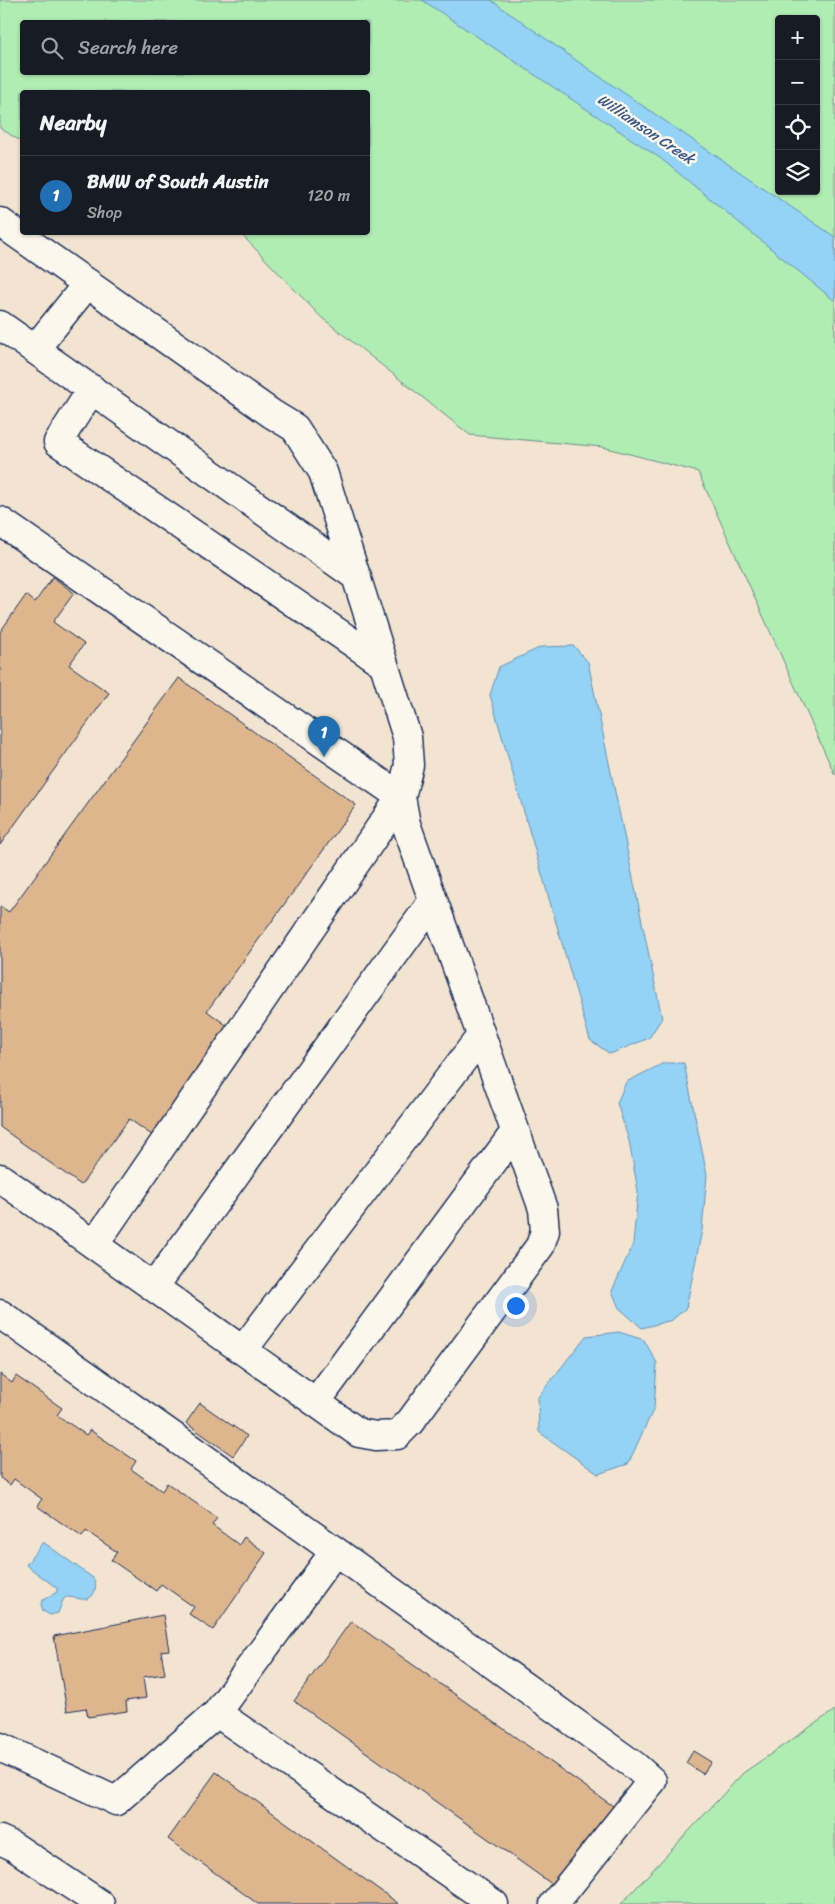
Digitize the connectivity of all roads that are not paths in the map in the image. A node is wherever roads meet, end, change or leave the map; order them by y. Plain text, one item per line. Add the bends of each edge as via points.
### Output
1 (0, 222) edge
2 (88, 284) junction
3 (4, 336) edge
4 (35, 349) junction
5 (92, 389) junction
6 (0, 521) edge
7 (357, 577) junction
8 (384, 664) junction
9 (401, 797) junction
10 (433, 901) junction
11 (481, 1036) junction
12 (515, 1132) junction
13 (0, 1178) edge
14 (94, 1245) junction
15 (154, 1287) junction
16 (0, 1314) edge
17 (243, 1350) junction
18 (316, 1402) junction
19 (335, 1551) junction
20 (217, 1713) junction
21 (0, 1747) edge
22 (0, 1840) edge
23 (100, 1904) edge
24 (494, 1904) edge
25 (554, 1904) edge

1 - 2 main road
2 - 4 main road
2 - 7 main road via 295,428 323,472
3 - 4 main road
4 - 5 main road
5 - 7 main road
5 - 8 main road via 58,442
6 - 9 main road
7 - 8 main road
8 - 9 main road via 407,737 409,766
9 - 10 main road via 406,824
9 - 14 main road
10 - 11 main road
10 - 15 main road
11 - 12 main road
11 - 17 main road
12 - 18 main road
12 - 18 main road via 543,1209 545,1231 540,1246 410,1422 397,1435 359,1433
13 - 14 main road
14 - 15 main road
15 - 17 main road
16 - 19 main road
17 - 18 main road
19 - 20 main road
19 - 25 main road via 652,1781
20 - 21 main road via 116,1801
20 - 24 main road
22 - 23 main road

